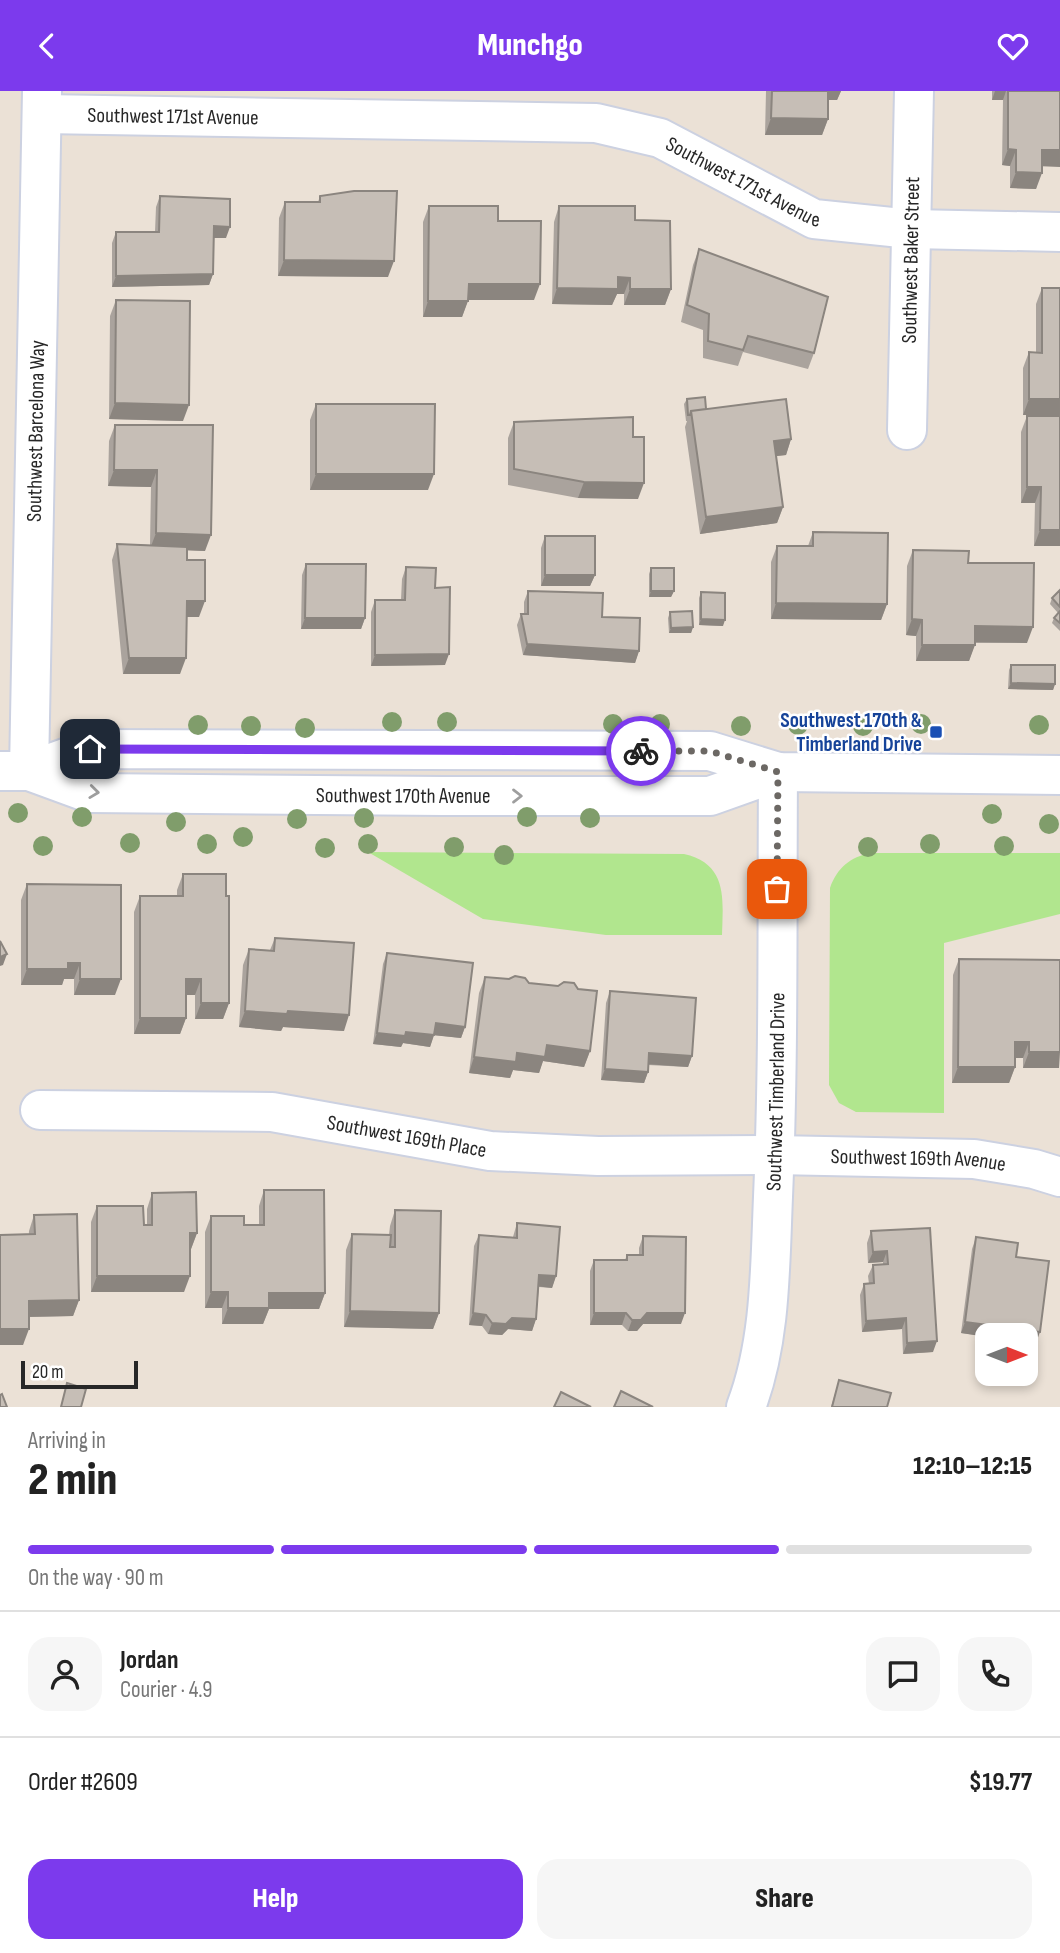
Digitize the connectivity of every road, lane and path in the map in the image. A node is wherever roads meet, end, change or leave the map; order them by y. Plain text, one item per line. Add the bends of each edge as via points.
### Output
1 (914, 91) edge
2 (42, 103) edge
3 (430, 105) edge
4 (911, 229) junction
5 (1060, 232) edge
6 (907, 431) dead end
7 (15, 771) edge
8 (778, 772) junction
9 (1060, 775) edge
10 (40, 1110) dead end
11 (775, 1155) junction
12 (1060, 1177) edge
13 (746, 1407) edge

1 - 4 street, Southwest Baker Street
2 - 3 street, Southwest 171st Avenue
2 - 7 street, Southwest Barcelona Way
3 - 4 street, Southwest 171st Avenue via 596,123 660,138 814,219
4 - 5 street, Southwest 171st Avenue
4 - 6 street, Southwest Baker Street
7 - 8 street via 90,749 131,749 710,751
8 - 9 street
8 - 11 street, Southwest Timberland Drive
10 - 11 street, Southwest 169th Place via 272,1112 490,1151
11 - 12 street, Southwest 169th Avenue via 974,1159
11 - 13 street, Southwest Timberland Drive via 769,1293 755,1384

